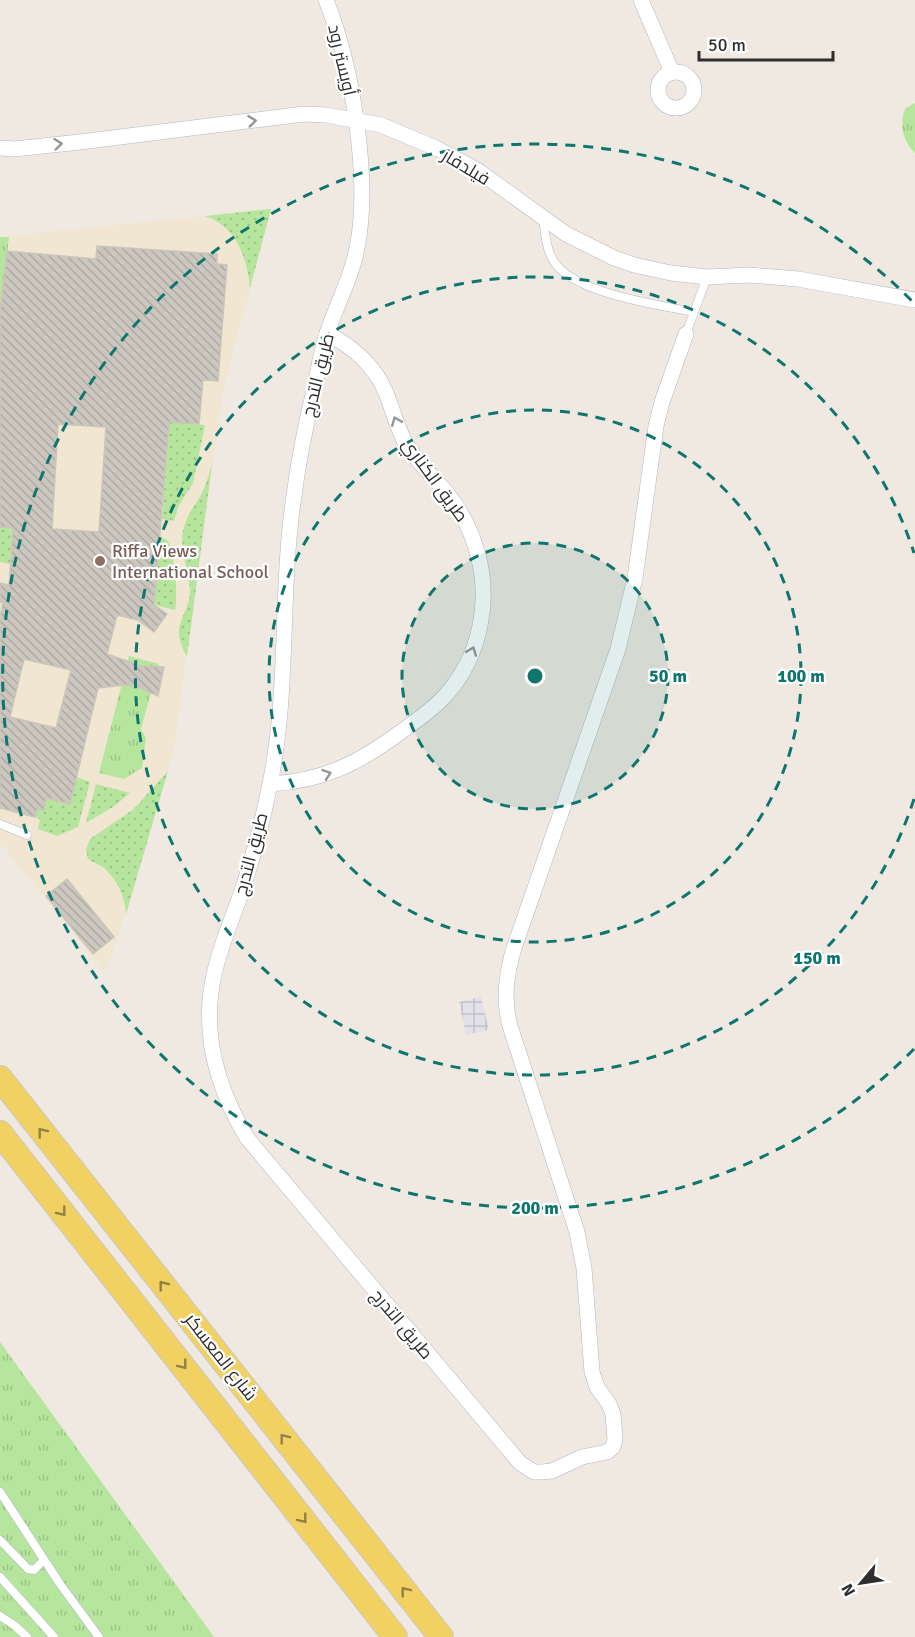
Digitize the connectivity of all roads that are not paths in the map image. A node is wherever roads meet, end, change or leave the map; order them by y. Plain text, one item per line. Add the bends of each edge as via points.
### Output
1 (326, 0) edge
2 (641, 0) edge
3 (672, 72) dead end
4 (356, 120) junction
5 (0, 148) edge
6 (543, 219) junction
7 (707, 277) junction
8 (915, 300) edge
9 (694, 312) junction
10 (327, 333) junction
11 (686, 334) joint
12 (270, 784) junction
13 (0, 824) edge
14 (27, 835) dead end
15 (0, 1078) edge
16 (0, 1133) edge
17 (0, 1492) edge
18 (0, 1540) edge
19 (44, 1560) junction
20 (0, 1577) edge
21 (0, 1616) edge
22 (27, 1637) edge
23 (54, 1637) edge
24 (99, 1637) edge
25 (395, 1637) edge
26 (441, 1637) edge

1 - 4 street, أويستر رود via 346,66
2 - 3 street
5 -> 4 street, فيلدفار via 304,114
4 - 6 street, فيلدفار via 381,125 438,149 477,170
4 - 10 street, طريق التدرج via 362,185 360,231 352,269
6 - 7 street, فيلدفار via 614,258 652,270
6 - 9 lane via 551,258 578,281 629,299
7 - 8 street, فيلدفار via 798,279
7 - 9 lane
9 - 11 lane
10 - 12 street, طريق التدرج via 307,420 287,547 280,712
12 -> 10 street, طريق الكناري via 302,781 338,771 375,751 432,708 463,672 482,622 481,567 462,515 406,444 371,366 351,347
11 - 12 street, طريق التدرج via 656,426 635,578 618,649 514,948 505,1002 577,1232 584,1268 592,1372 611,1408 615,1439 607,1452 582,1457 552,1471 534,1472 520,1463 260,1155 226,1101 210,1038 210,994 248,874
13 - 14 lane
26 -> 15 main road, شارع المعسكر
16 -> 25 main road, شارع المعسكر
17 - 19 lane
18 - 19 lane via 28,1569 34,1570
19 - 24 lane
20 - 23 lane
21 - 22 lane

